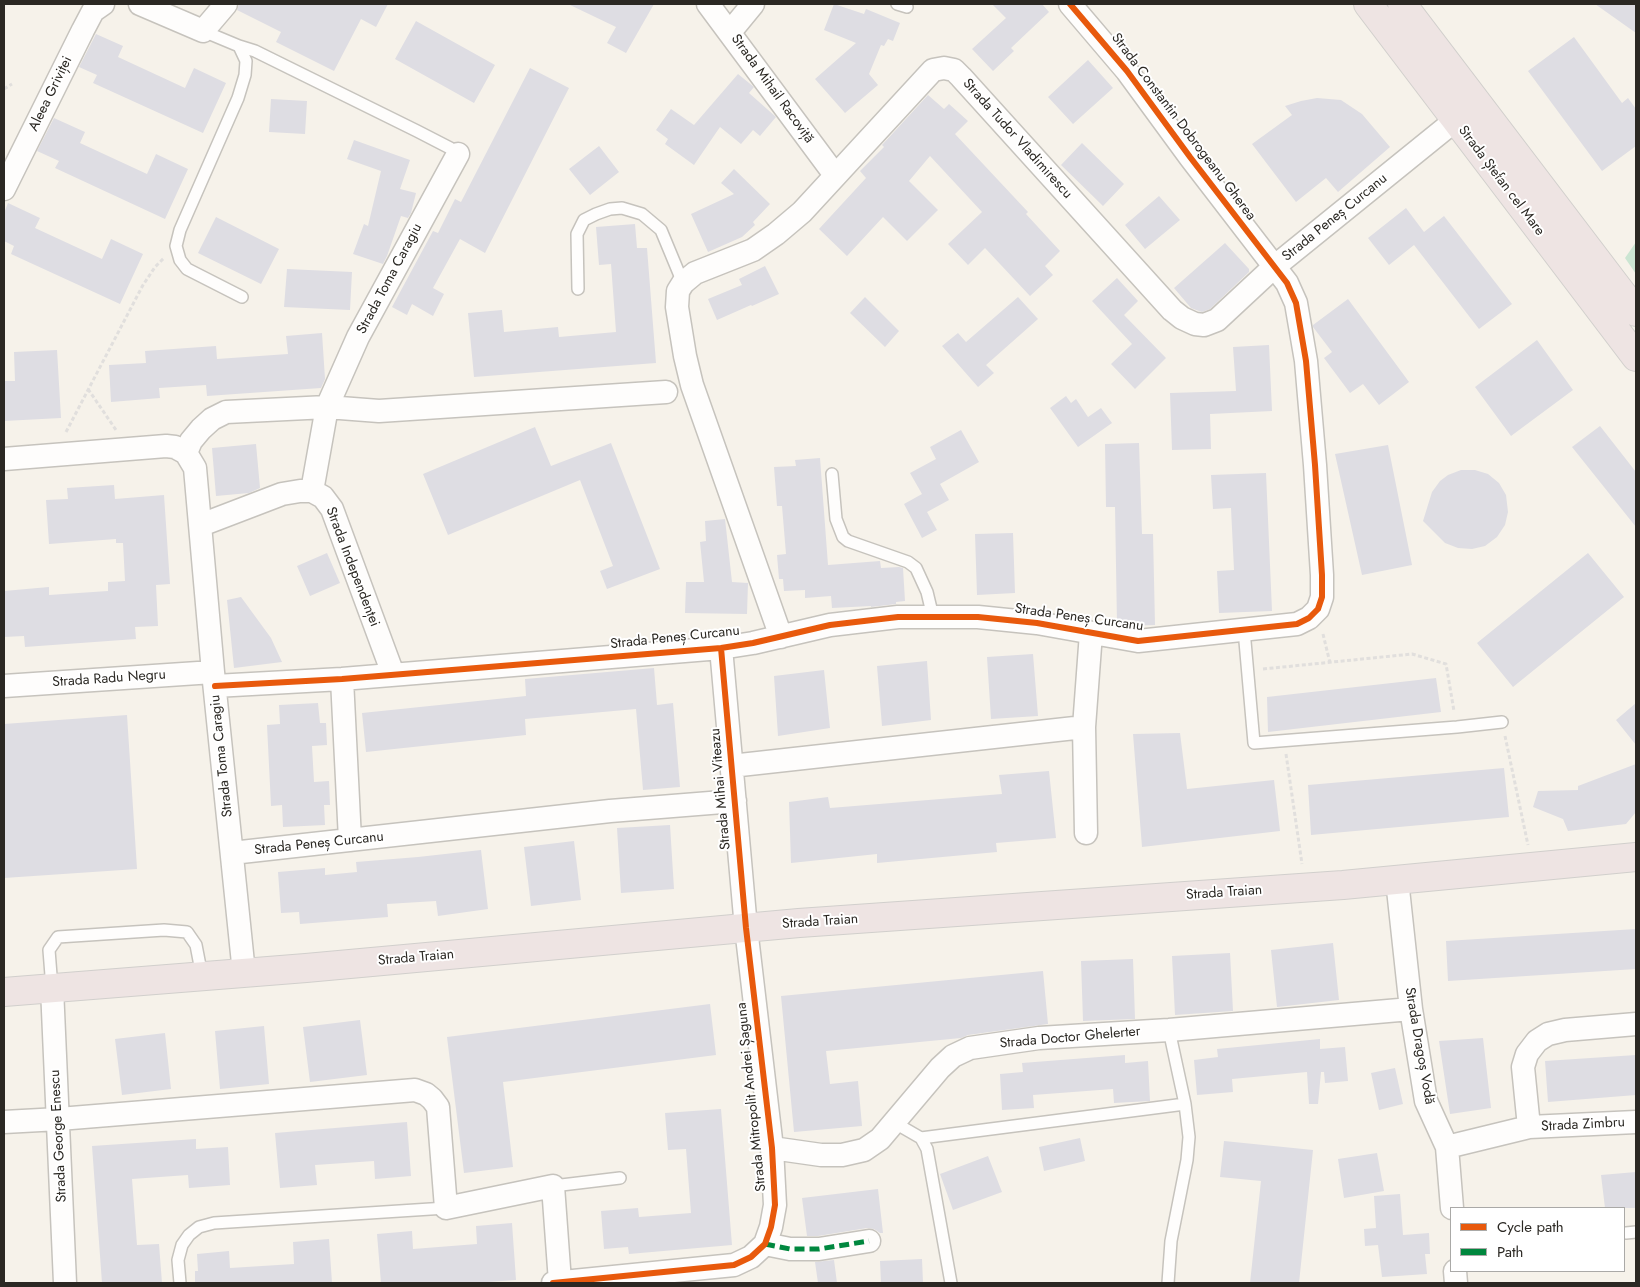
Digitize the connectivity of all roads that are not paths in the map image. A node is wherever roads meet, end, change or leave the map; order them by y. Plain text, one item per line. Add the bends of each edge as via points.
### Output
1 (103, 4) edge
2 (140, 4) edge
3 (226, 4) edge
4 (708, 4) edge
5 (753, 4) edge
6 (1070, 4) edge
7 (1368, 4) edge
8 (1402, 4) edge
9 (203, 31) junction
10 (730, 32) junction
11 (238, 46) junction
12 (1477, 103) junction
13 (1455, 121) junction
14 (458, 154) joint
15 (835, 175) junction
16 (4, 189) edge
17 (1274, 267) junction
18 (683, 283) junction
19 (578, 289) dead end
20 (242, 297) dead end
21 (1636, 312) edge
22 (1636, 357) edge
23 (666, 392) dead end
24 (327, 407) junction
25 (186, 453) junction
26 (4, 459) edge
27 (832, 474) dead end
28 (312, 491) junction
29 (201, 525) junction
30 (933, 617) junction
31 (1251, 629) junction
32 (1091, 633) junction
33 (780, 637) junction
34 (721, 648) junction
35 (393, 674) junction
36 (214, 679) junction
37 (342, 679) junction
38 (4, 686) edge
39 (1502, 722) road end
40 (1084, 727) junction
41 (732, 766) junction
42 (735, 801) junction
43 (1086, 833) dead end
44 (350, 840) junction
45 (232, 853) junction
46 (1636, 857) edge
47 (1397, 880) junction
48 (746, 928) junction
49 (244, 973) junction
50 (202, 976) junction
51 (52, 988) junction
52 (4, 992) edge
53 (1411, 1009) junction
54 (1636, 1024) edge
55 (1169, 1030) junction
56 (1185, 1104) junction
57 (59, 1119) junction
58 (4, 1122) edge
59 (1636, 1122) edge
60 (895, 1123) junction
61 (1529, 1128) junction
62 (922, 1138) junction
63 (1447, 1147) junction
64 (772, 1148) junction
65 (620, 1178) dead end
66 (553, 1186) junction
67 (1452, 1207) edge
68 (446, 1208) junction
69 (869, 1241) dead end
70 (765, 1244) junction
71 (694, 1276) edge
72 (65, 1283) edge
73 (180, 1283) edge
74 (556, 1283) edge
75 (951, 1283) edge
76 (1168, 1283) edge

1 - 16 street, Aleea Griviței via 93,11
2 - 9 street
3 - 9 street
4 - 10 street, Strada Mihail Racoviță
5 - 10 street
6 - 17 street, Strada Constantin Dobrogeanu Gherea via 1127,71
7 - 13 main road, Strada Ștefan cel Mare
8 - 12 main road, Strada Ștefan cel Mare
9 - 11 lane
10 - 15 street, Strada Mihail Racoviță
11 - 14 lane via 255,50
11 - 20 lane via 246,61 238,98 176,246 187,269
12 - 13 street, Strada Peneș Curcanu
12 - 21 main road, Strada Ștefan cel Mare
13 - 17 street, Strada Peneș Curcanu
13 - 22 main road, Strada Ștefan cel Mare
14 - 24 street, Strada Toma Caragiu via 358,337
15 - 17 street, Strada Tudor Vladimirescu via 933,70 954,70 1182,318 1204,325 1217,320
15 - 18 street, Strada Tudor Vladimirescu via 802,212 776,234 753,250 695,273
17 - 31 street, Strada Peneș Curcanu via 1287,283 1296,303 1306,361 1316,465 1322,597 1318,609 1297,624
18 - 19 lane via 661,230 642,214 622,208 610,209 584,220 577,234
18 - 33 street via 678,291 677,307 692,385
23 - 24 street via 379,410
24 - 25 street via 226,412 201,429
24 - 28 street, Strada Toma Caragiu
25 - 26 street via 166,446
25 - 29 street, Strada Toma Caragiu via 195,468
27 - 30 lane via 836,520 843,537 916,568
28 - 29 street via 282,494
28 - 35 street, Strada Independenței via 323,497 332,509
29 - 36 street, Strada Toma Caragiu
30 - 32 street, Strada Peneș Curcanu via 978,617
30 - 33 street, Strada Peneș Curcanu via 898,617 830,625
31 - 32 street, Strada Peneș Curcanu via 1138,641
31 - 39 lane via 1254,743
32 - 40 street, Strada Peneș Curcanu
33 - 34 street, Strada Peneș Curcanu
34 - 35 street, Strada Peneș Curcanu
34 - 41 street, Strada Mihai Viteazu
35 - 37 street, Strada Peneș Curcanu
36 - 37 street, Strada Peneș Curcanu
36 - 38 street, Strada Radu Negru
36 - 45 street, Strada Toma Caragiu
37 - 44 street
40 - 41 street
40 - 43 street, Strada Peneș Curcanu
41 - 42 street, Strada Mihai Viteazu
42 - 44 street, Strada Peneș Curcanu via 610,811
42 - 48 street, Strada Mihai Viteazu
44 - 45 street, Strada Peneș Curcanu
45 - 49 street, Strada Toma Caragiu
46 - 47 main road, Strada Traian
47 - 48 main road, Strada Traian
47 - 53 street, Strada Dragoș Vodă
48 - 49 main road, Strada Traian
48 - 64 street, Strada Mitropolit Andrei Șaguna
49 - 50 main road, Strada Traian
50 - 51 main road, Strada Traian
50 - 51 lane via 196,944 186,932 164,930 58,937 49,950
51 - 52 main road, Strada Traian
51 - 57 street, Strada George Enescu
53 - 55 street, Strada Doctor Ghelerter
53 - 63 street, Strada Dragoș Vodă via 1426,1101
54 - 61 street, Strada Zimbru via 1564,1030 1537,1041 1527,1054 1523,1067
55 - 56 lane
55 - 60 street, Strada Doctor Ghelerter via 1039,1038 970,1048 953,1056 940,1068
56 - 62 lane
56 - 76 lane via 1189,1137 1187,1160 1171,1242
57 - 58 street
57 - 68 street via 416,1090 426,1094 438,1107
57 - 72 street, Strada George Enescu
59 - 61 street, Strada Zimbru
60 - 62 lane
60 - 64 street, Strada Doctor Ghelerter via 864,1150 821,1155
61 - 63 street, Strada Zimbru
62 - 75 lane via 927,1149
63 - 67 street, Strada Dragoș Vodă
64 - 70 street, Strada Mitropolit Andrei Șaguna via 775,1205
65 - 66 lane
66 - 68 street
66 - 74 street
68 - 73 lane via 214,1223 200,1227 182,1245 178,1260
69 - 70 street via 819,1249 790,1249
70 - 71 street via 751,1257 734,1265
71 - 74 street

